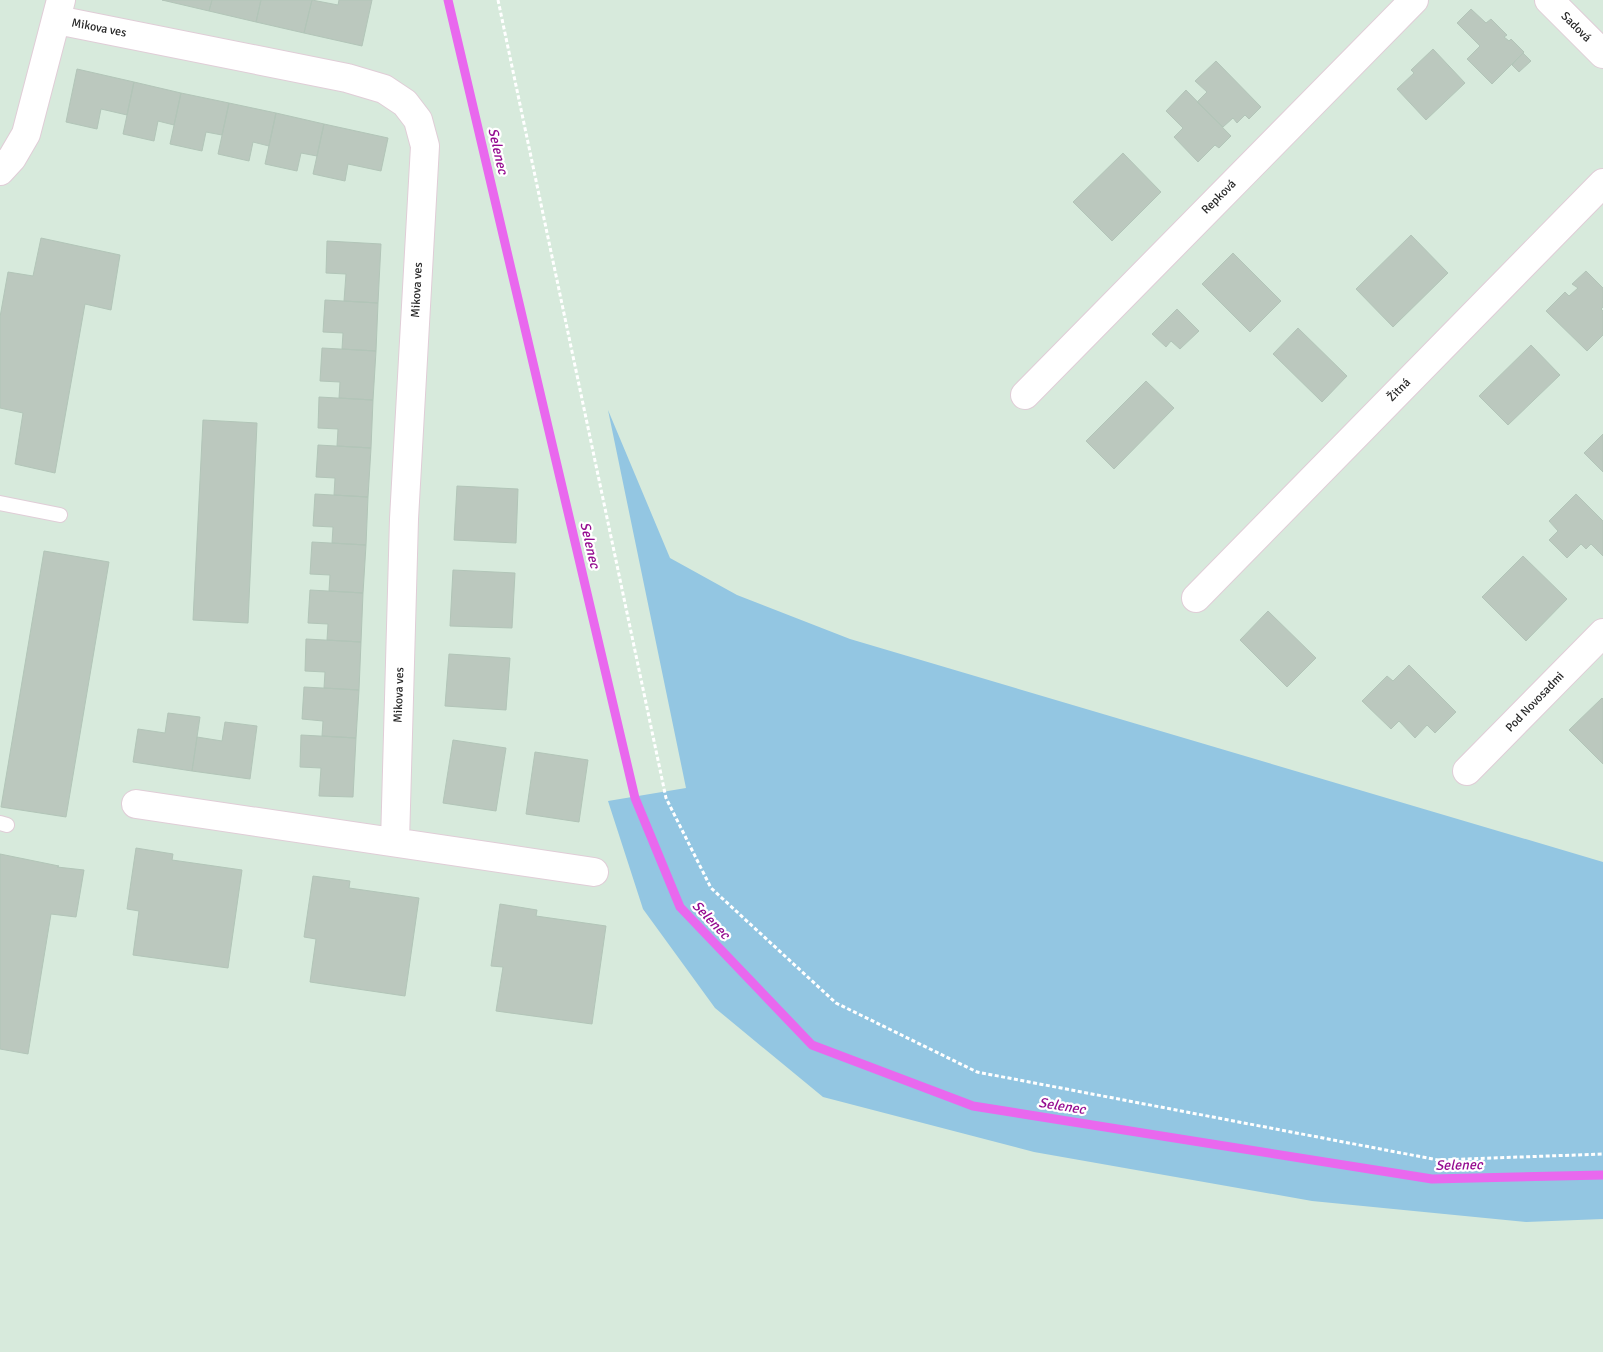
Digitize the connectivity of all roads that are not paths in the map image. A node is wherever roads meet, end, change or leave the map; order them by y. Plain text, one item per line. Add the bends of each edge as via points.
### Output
1 (1414, 0) edge
2 (1549, 0) edge
3 (59, 10) edge
4 (1603, 54) edge
5 (0, 171) edge
6 (1603, 184) edge
7 (1025, 395) dead end
8 (0, 503) edge
9 (60, 514) dead end
10 (1196, 598) dead end
11 (1603, 633) edge
12 (1468, 772) dead end
13 (136, 804) dead end
14 (395, 842) junction
15 (594, 872) dead end

1 - 7 street, Repková
2 - 4 street, Sadová
3 - 5 street via 26,134
3 - 14 street, Mikova ves via 384,88 405,103 418,120 425,146 404,519
6 - 10 street, Žitná
8 - 9 lane
11 - 12 street, Pod Novosadmi
13 - 14 street
14 - 15 street

